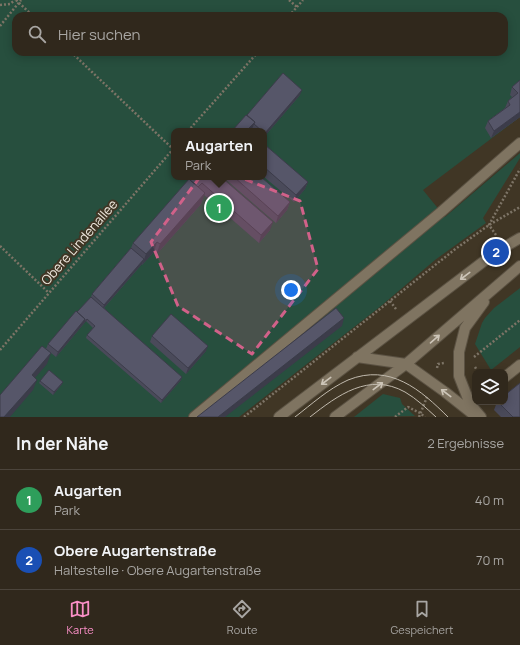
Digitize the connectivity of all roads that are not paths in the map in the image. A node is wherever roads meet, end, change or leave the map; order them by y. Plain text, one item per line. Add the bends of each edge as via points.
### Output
1 (520, 143) edge
2 (520, 238) edge
3 (520, 266) edge
4 (493, 289) junction
5 (357, 357) junction
6 (406, 364) junction
7 (520, 365) edge
8 (508, 375) edge
9 (472, 400) edge
10 (475, 405) edge
11 (194, 417) edge
12 (279, 417) edge
13 (335, 417) edge
14 (477, 417) edge
15 (481, 417) edge

1 - 11 street
2 -> 5 street via 490,257
3 - 4 street
6 -> 4 street
4 - 9 street via 465,328 459,352 459,376
5 - 6 street
5 -> 12 street
13 -> 6 street
14 -> 6 street
7 - 8 street
10 - 15 street

